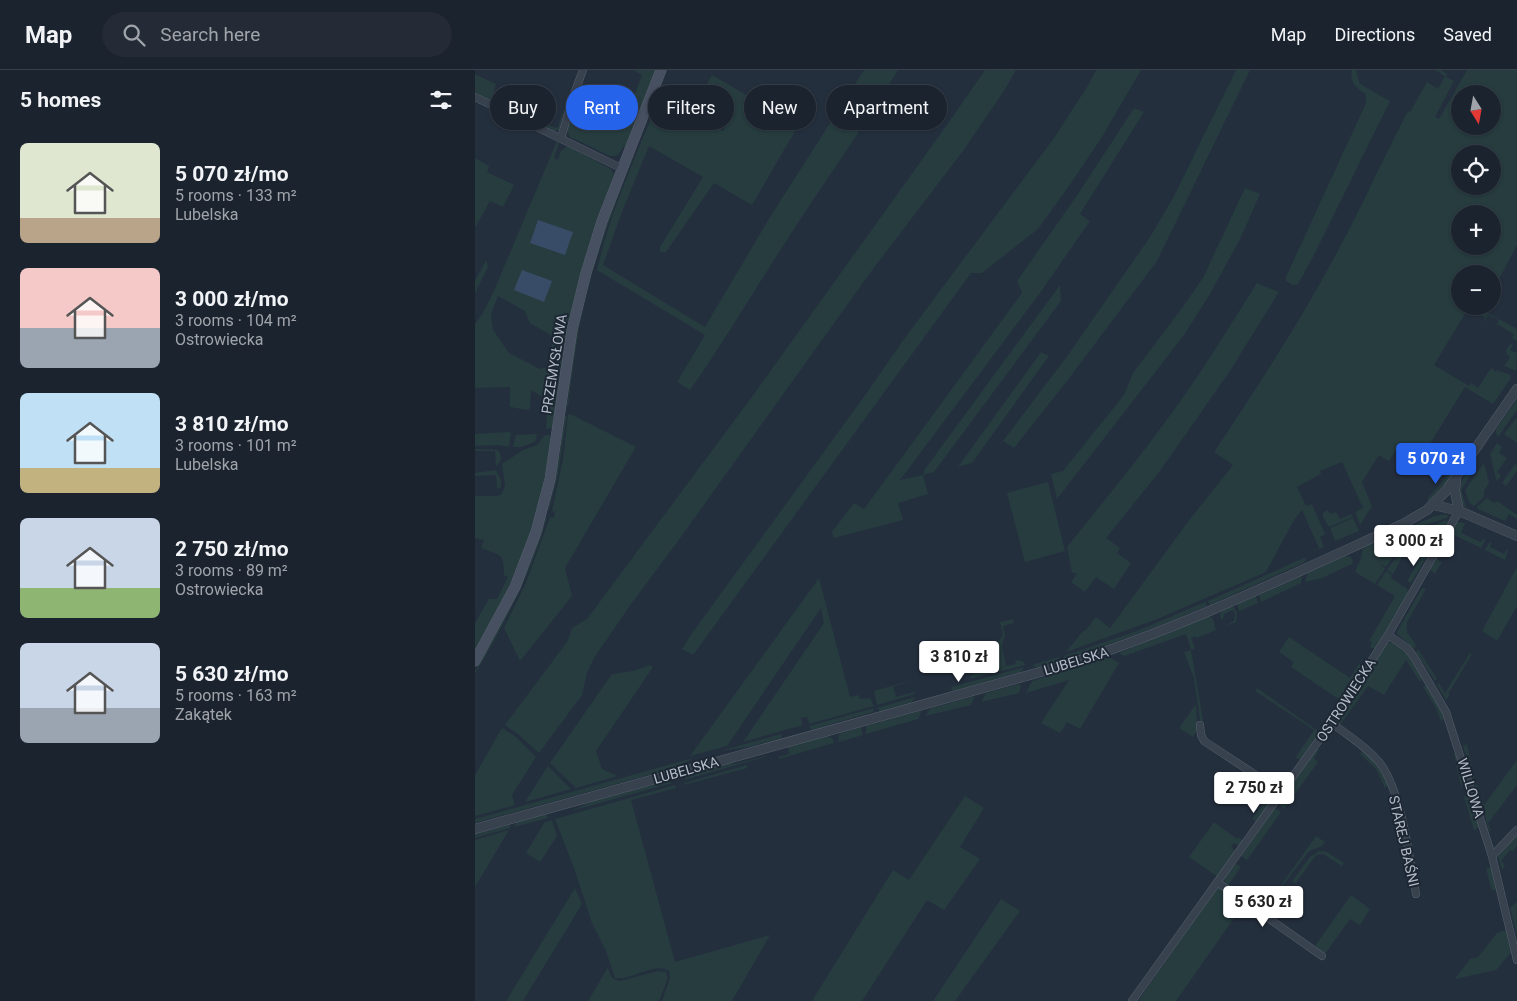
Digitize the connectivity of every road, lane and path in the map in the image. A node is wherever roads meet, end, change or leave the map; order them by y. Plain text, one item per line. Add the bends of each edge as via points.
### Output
1 (583, 70) edge
2 (661, 70) edge
3 (475, 96) edge
4 (561, 138) junction
5 (623, 169) junction
6 (1517, 390) edge
7 (1456, 479) junction
8 (1433, 505) junction
9 (1459, 511) junction
10 (1517, 536) edge
11 (1388, 635) junction
12 (475, 661) edge
13 (1332, 723) junction
14 (1200, 725) dead end
15 (1283, 793) junction
16 (475, 829) edge
17 (1517, 830) edge
18 (1492, 856) junction
19 (1217, 882) junction
20 (1416, 894) dead end
21 (1322, 956) dead end
22 (1517, 960) edge
23 (1132, 1001) edge

1 - 4 street
2 - 5 main road, PRZEMYSŁOWA
3 - 4 street
4 - 5 street
5 - 12 main road, PRZEMYSŁOWA via 601,221 581,289 550,479 538,527 515,587
6 - 7 street, LUBELSKA
7 - 8 street, LUBELSKA
7 - 9 street
8 - 9 street
8 - 16 street, LUBELSKA via 1406,522 1337,554 1101,654
9 - 10 street
9 - 11 street, OSTROWIECKA
11 - 13 street, OSTROWIECKA
11 - 18 street, WILLOWA via 1414,657 1446,712
13 - 15 street, OSTROWIECKA
13 - 20 street, STAREJ BAŚNI via 1358,740 1387,776 1402,820
14 - 15 street via 1203,741
15 - 19 street, OSTROWIECKA
17 - 18 street
18 - 22 street, WILLOWA
19 - 21 street
19 - 23 street, OSTROWIECKA

